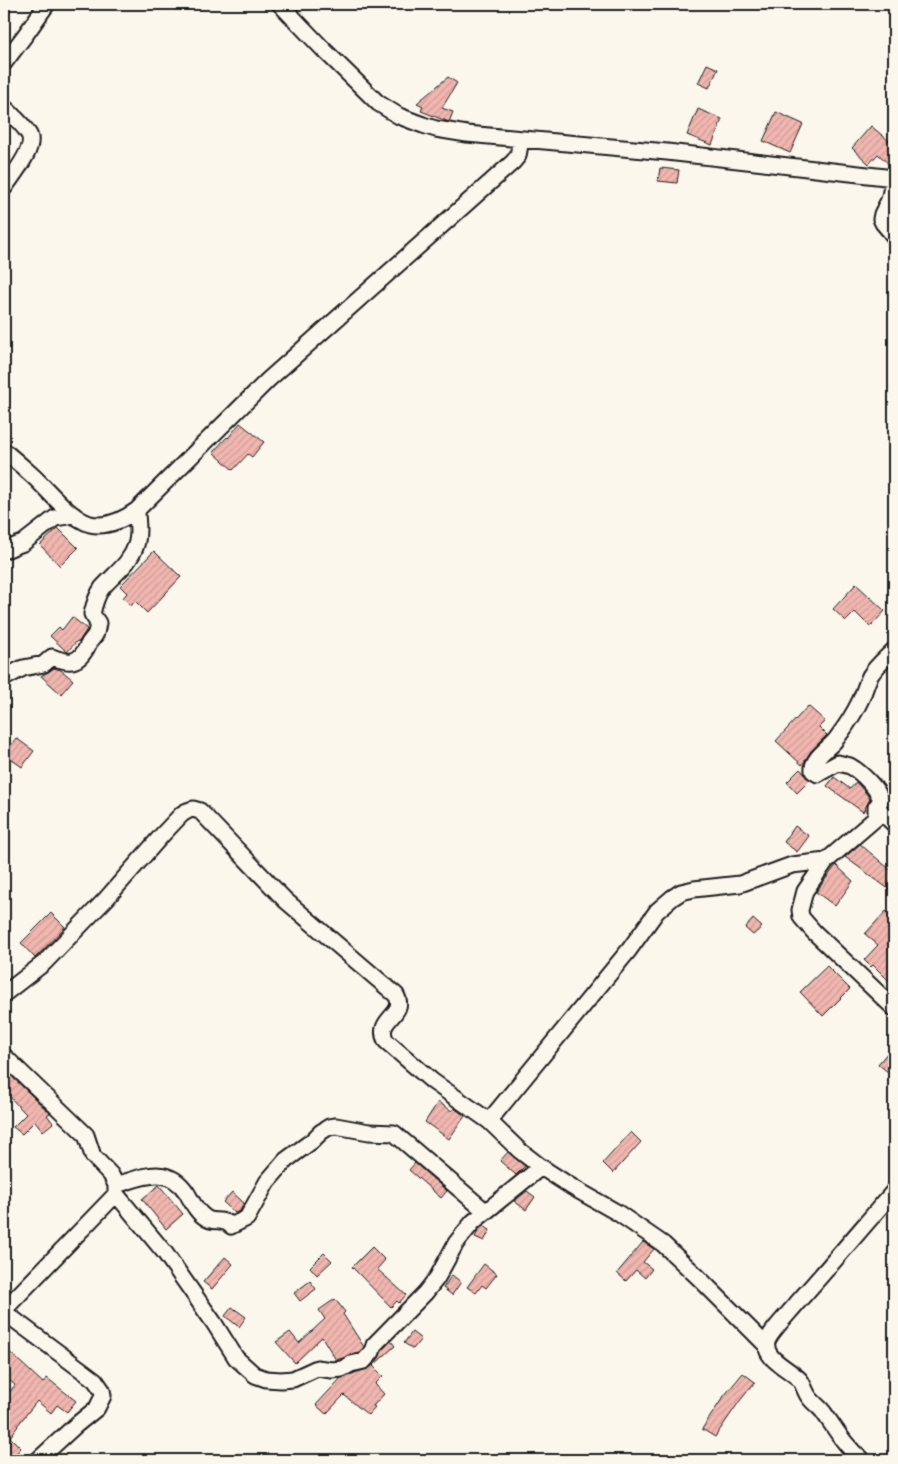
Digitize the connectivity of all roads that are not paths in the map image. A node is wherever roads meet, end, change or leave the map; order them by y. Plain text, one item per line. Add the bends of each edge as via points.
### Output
1 (47, 4) edge
2 (280, 4) edge
3 (10, 44) edge
4 (4, 63) edge
5 (4, 106) edge
6 (520, 146) junction
7 (893, 183) edge
8 (4, 188) edge
9 (894, 236) edge
10 (4, 451) edge
11 (136, 510) junction
12 (74, 515) junction
13 (4, 549) edge
14 (894, 650) edge
15 (4, 678) edge
16 (876, 807) junction
17 (894, 824) edge
18 (826, 861) junction
19 (4, 994) edge
20 (894, 1008) edge
21 (4, 1056) edge
22 (489, 1121) junction
23 (541, 1167) junction
24 (116, 1190) junction
25 (894, 1191) edge
26 (485, 1211) junction
27 (4, 1311) edge
28 (767, 1346) junction
29 (38, 1460) edge
30 (862, 1460) edge

1 - 3 street
2 - 6 street via 369,96 388,110 436,129
3 - 4 street
5 - 8 street via 30,134 31,142
6 - 7 street via 684,154
6 - 11 street via 513,162 268,380
7 - 9 street via 881,219
10 - 12 street
11 - 12 street via 109,524 90,524
11 - 15 street via 137,544 132,556 98,594 92,614 98,624 96,634 84,655 66,662 52,657 44,664 23,668
12 - 13 street via 55,518 23,542
14 - 16 street via 870,676 850,721 813,766 818,774 838,763 850,766 880,795 881,800
16 - 17 street
16 - 18 street via 876,818
18 - 20 street via 805,891 801,917
18 - 22 street via 792,864 740,884 694,889 672,898 657,911
19 - 22 street via 44,963 182,814 194,809 207,817 285,900 396,995 399,1006 383,1031 386,1041 428,1078
21 - 24 street via 86,1135 93,1156 111,1175
22 - 23 street via 518,1150
23 - 26 street
23 - 28 street via 663,1244
24 - 26 street via 156,1174 166,1176 183,1188 206,1219 223,1221 231,1226 247,1218 267,1182 286,1160 321,1132 336,1126 394,1133
24 - 26 street via 165,1253 236,1358 255,1375 281,1380 292,1379 317,1368 342,1369 364,1362 374,1344 425,1293 465,1230
24 - 27 street
25 - 28 street via 771,1334
27 - 29 street via 95,1380 102,1390 103,1396 97,1408
28 - 30 street via 770,1356 800,1381 810,1399

